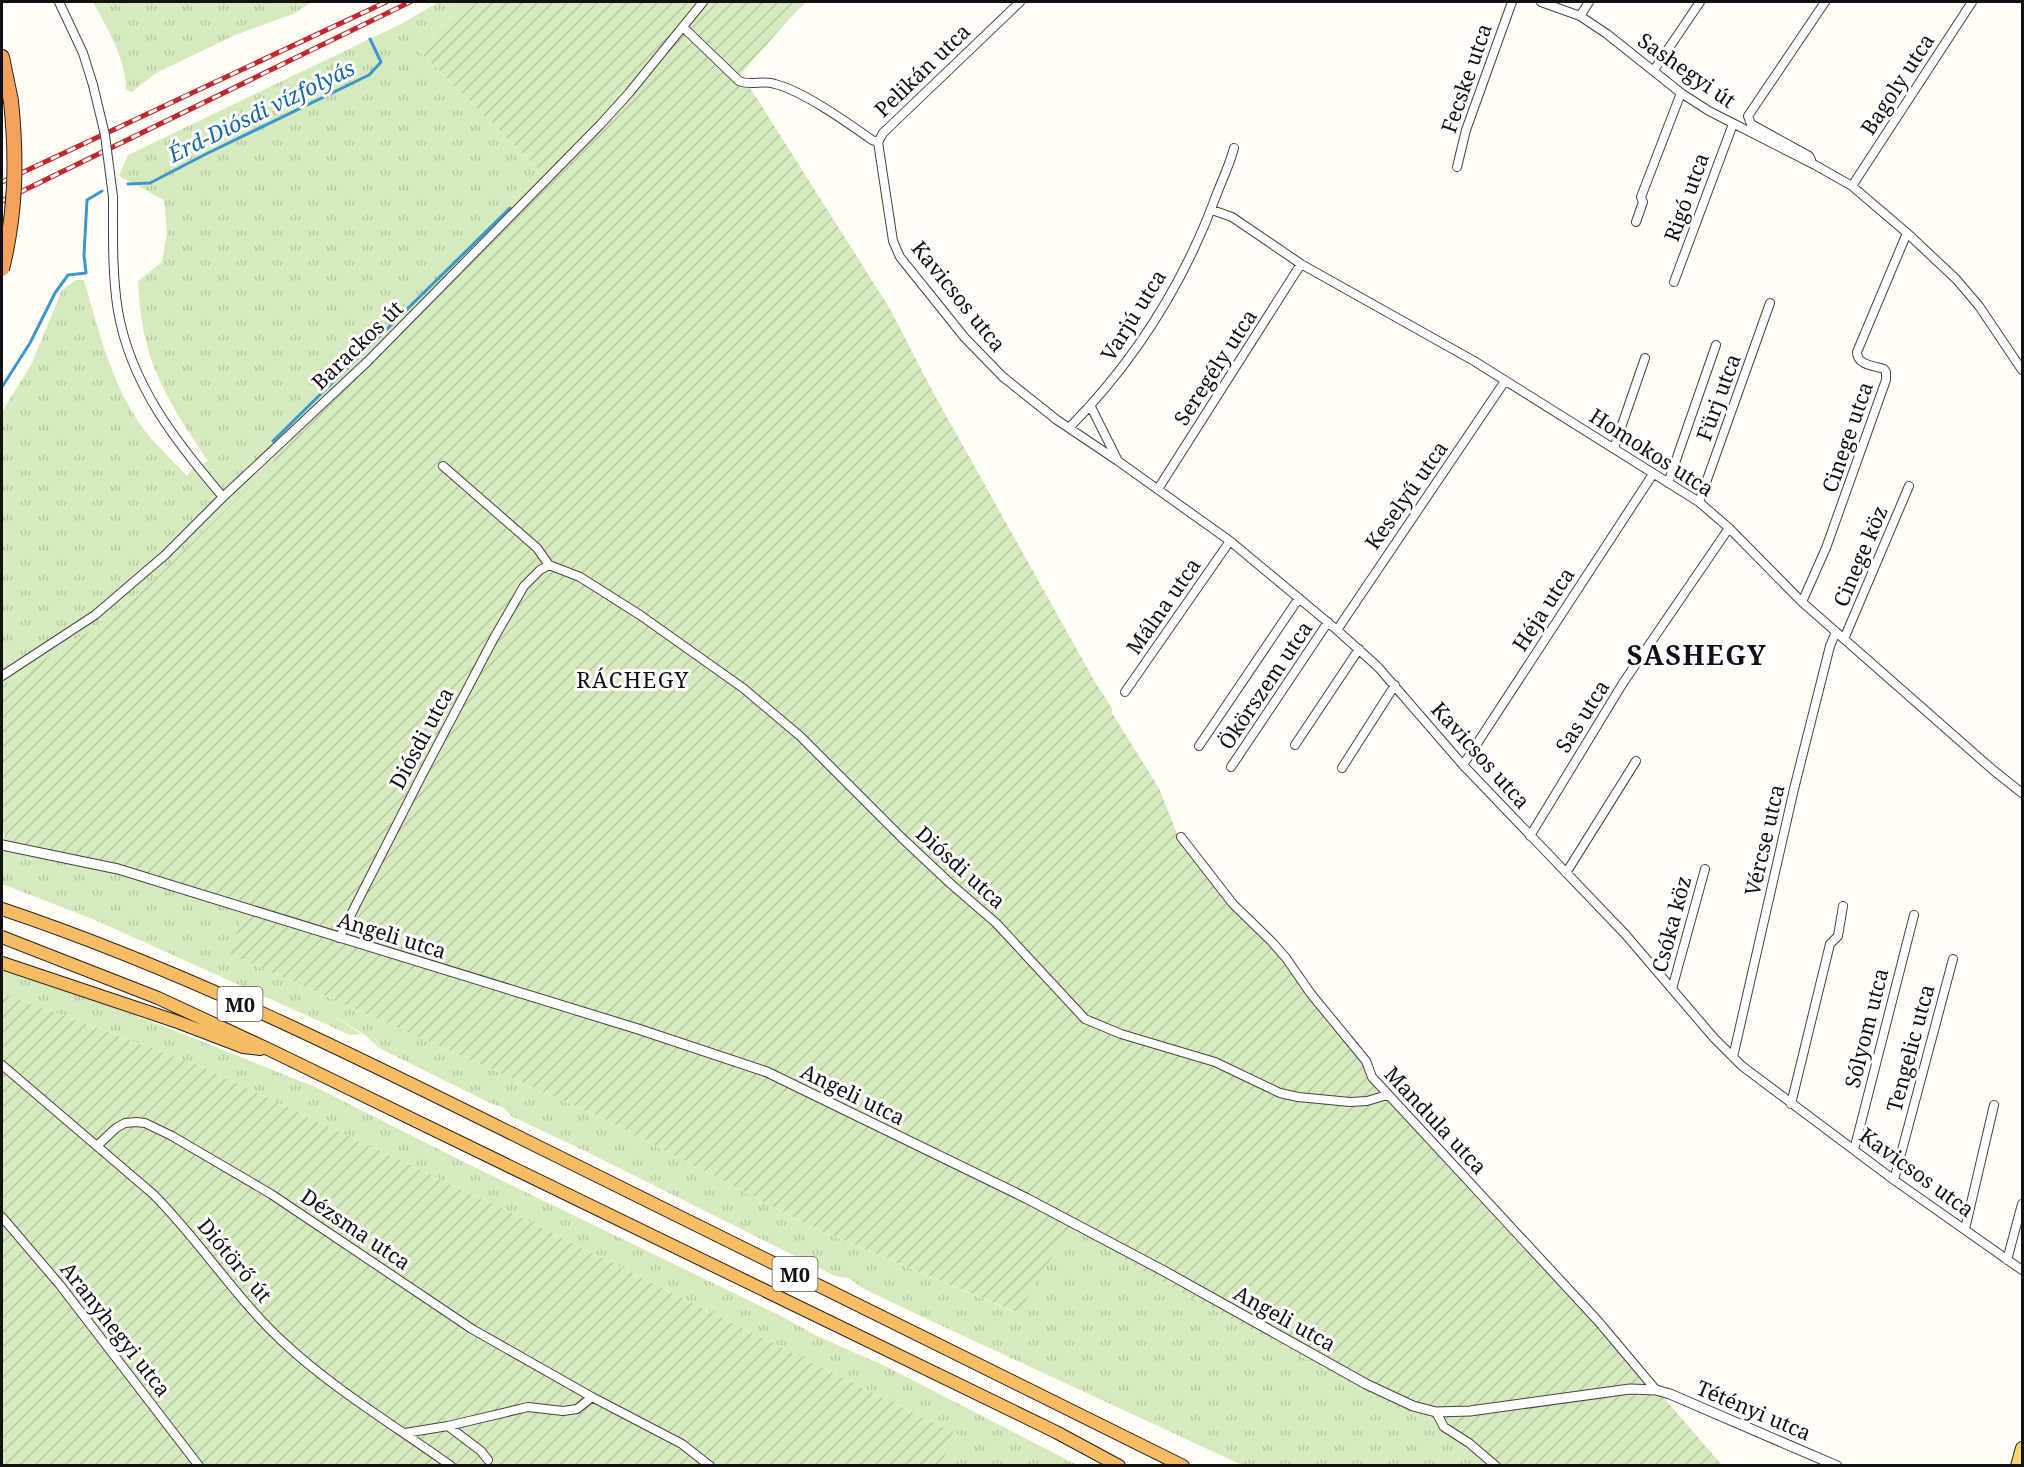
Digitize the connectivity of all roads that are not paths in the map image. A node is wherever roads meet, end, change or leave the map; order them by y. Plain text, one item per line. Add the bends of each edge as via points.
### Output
1 (59, 2) edge
2 (703, 2) edge
3 (1020, 2) edge
4 (1512, 2) edge
5 (1541, 2) edge
6 (1589, 2) edge
7 (1700, 2) edge
8 (1825, 2) edge
9 (1972, 2) edge
10 (1580, 16) junction
11 (683, 27) junction
12 (2, 57) edge
13 (1654, 70) junction
14 (1682, 93) junction
15 (1733, 124) junction
16 (878, 142) junction
17 (1234, 148) dead end
18 (1815, 165) junction
19 (1456, 167) dead end
20 (1852, 186) junction
21 (1212, 210) junction
22 (1636, 222) dead end
23 (1907, 233) junction
24 (1302, 264) junction
25 (2, 269) edge
26 (1674, 282) dead end
27 (1770, 303) dead end
28 (1716, 345) dead end
29 (1646, 358) dead end
30 (2022, 370) edge
31 (1505, 381) junction
32 (1091, 406) junction
33 (1070, 429) junction
34 (1103, 431) junction
35 (1092, 443) junction
36 (1614, 448) junction
37 (1118, 460) junction
38 (443, 466) dead end
39 (1653, 474) junction
40 (1668, 483) junction
41 (1909, 486) dead end
42 (1158, 489) junction
43 (223, 498) junction
44 (1699, 502) junction
45 (1729, 528) junction
46 (1230, 540) junction
47 (549, 565) junction
48 (1299, 598) junction
49 (1802, 602) junction
50 (1328, 622) junction
51 (1337, 630) junction
52 (1836, 632) junction
53 (1844, 639) junction
54 (1359, 650) junction
55 (2, 676) edge
56 (1395, 685) junction
57 (1125, 692) dead end
58 (1295, 745) dead end
59 (1199, 746) dead end
60 (1636, 760) dead end
61 (1463, 765) junction
62 (1231, 767) dead end
63 (1342, 768) dead end
64 (2022, 793) edge
65 (1530, 836) junction
66 (1180, 837) dead end
67 (2, 845) edge
68 (1705, 869) dead end
69 (1566, 873) junction
70 (1843, 906) dead end
71 (2, 909) edge
72 (1914, 915) dead end
73 (2, 937) edge
74 (339, 938) junction
75 (1953, 959) dead end
76 (2, 963) edge
77 (1672, 989) junction
78 (270, 1050) junction
79 (1733, 1057) junction
80 (2, 1065) edge
81 (1387, 1095) junction
82 (1791, 1104) junction
83 (1994, 1105) dead end
84 (98, 1145) junction
85 (1854, 1150) junction
86 (1894, 1180) junction
87 (2022, 1204) edge
88 (2, 1217) edge
89 (1965, 1229) junction
90 (2007, 1260) junction
91 (2022, 1270) edge
92 (1656, 1390) junction
93 (592, 1397) junction
94 (1436, 1412) junction
95 (448, 1426) junction
96 (405, 1433) junction
97 (2022, 1448) edge
98 (1092, 1452) junction
99 (488, 1460) dead end
100 (199, 1466) edge
101 (451, 1466) edge
102 (710, 1466) edge
103 (1109, 1466) edge
104 (1119, 1466) edge
105 (1182, 1466) edge
106 (1496, 1466) edge
107 (1837, 1466) edge
108 (2017, 1466) edge

1 - 43 street, bridge via 83,53 105,135 113,197 116,296 135,368 156,411
2 - 11 street, Barackos út
3 - 16 street, Pelikán utca
4 - 19 street, Fecske utca
5 - 10 street, Sashegyi út
6 - 10 street
7 - 13 street
8 - 18 street, Sashegyi út via 1748,119 1809,156
9 - 20 street, Bagoly utca
10 - 13 street, Sashegyi út
11 - 16 street via 739,81 762,81 784,87
11 - 43 street, Barackos út via 629,93 554,172 368,361
12 - 25 highway, bridge via 15,140 15,194
13 - 14 street, Sashegyi út
14 - 15 street, Sashegyi út
14 - 22 street via 1641,197
15 - 18 street, Sashegyi út
15 - 26 street, Rigó utca
16 - 33 street, Kavicsos utca via 892,241 900,257 965,338 1003,377
17 - 21 street, Varjú utca
18 - 20 street, Sashegyi út
20 - 23 street, Sashegyi út
21 - 24 street, Homokos utca via 1241,222
21 - 32 street, Varjú utca via 1150,329
23 - 30 street, Sashegyi út via 1979,306
23 - 49 street, Cinege utca via 1857,352 1860,361 1884,369 1886,380 1826,548
24 - 31 street, Homokos utca
24 - 42 street, Seregély utca
27 - 44 street, Fürj utca
28 - 40 street
29 - 36 street
31 - 36 street, Homokos utca
31 - 51 street, Keselyű utca
32 - 33 street, Varjú utca
32 - 34 street, Kavicsos utca
33 - 35 street, Kavicsos utca
34 - 35 street
34 - 37 street, Kavicsos utca
35 - 37 street, Kavicsos utca
36 - 39 street, Homokos utca
37 - 42 street, Kavicsos utca
38 - 47 street via 537,548
39 - 40 street, Homokos utca
39 - 61 street, Héja utca
40 - 44 street, Homokos utca
41 - 53 street, Cinege köz
42 - 46 street, Kavicsos utca
43 - 55 street, Barackos út via 110,604
44 - 45 street, Homokos utca
45 - 49 street, Homokos utca
45 - 65 street, Sas utca via 1623,683
46 - 48 street, Kavicsos utca
46 - 57 street, Málna utca
47 - 74 street, Diósdi utca via 524,586 494,638
47 - 81 street, Diósdi utca via 580,576 649,621 743,688 800,736 903,839 996,923 1085,1019 1215,1062 1280,1093 1350,1102
48 - 50 street, Kavicsos utca
48 - 59 street
49 - 52 street, Homokos utca
50 - 51 street, Kavicsos utca
50 - 62 street, Ökörszem utca
51 - 54 street, Kavicsos utca
52 - 53 street, Homokos utca
52 - 79 street, Vércse utca via 1797,778
53 - 64 street, Homokos utca
54 - 56 street, Kavicsos utca
54 - 58 street
56 - 61 street, Kavicsos utca
56 - 63 street
60 - 69 street
61 - 65 street, Kavicsos utca
65 - 69 street, Kavicsos utca
66 - 81 street, Mandula utca via 1233,904 1286,958 1366,1061 1372,1077
67 - 74 street, Angeli utca via 118,869
68 - 77 street, Csóka köz
69 - 77 street, Kavicsos utca
70 - 82 street
71 - 105 highway, M0 via 80,936 228,998
72 - 85 street, Sólyom utca
73 - 78 highway, M0 via 158,998
74 - 94 street, Angeli utca via 767,1072 1026,1198 1396,1400
75 - 86 street, Tengelic utca
76 - 78 highway via 243,1047
77 - 79 street, Kavicsos utca
78 - 98 highway, M0
79 - 82 street, Kavicsos utca
80 - 84 street, Diótörő út
81 - 92 street, Mandula utca via 1598,1321
82 - 85 street, Kavicsos utca
83 - 89 street
84 - 93 street, Dézsma utca via 125,1123 145,1123 172,1136 271,1194 472,1329
84 - 96 street, Diótörő út via 176,1217 282,1341 376,1416
85 - 86 street, Kavicsos utca
86 - 89 street, Kavicsos utca
87 - 90 street
88 - 100 street, Aranyhegyi utca
89 - 90 street, Kavicsos utca
90 - 91 street, Kavicsos utca
92 - 94 street, Angeli utca via 1630,1389 1470,1411
92 - 107 street, Tétényi utca
93 - 95 street via 577,1409 528,1407
93 - 102 street, Dézsma utca via 682,1444
94 - 106 street via 1444,1427
95 - 96 street
95 - 99 street
96 - 101 street, Diótörő út
97 - 108 main road
98 - 103 highway
98 - 104 highway, M0

